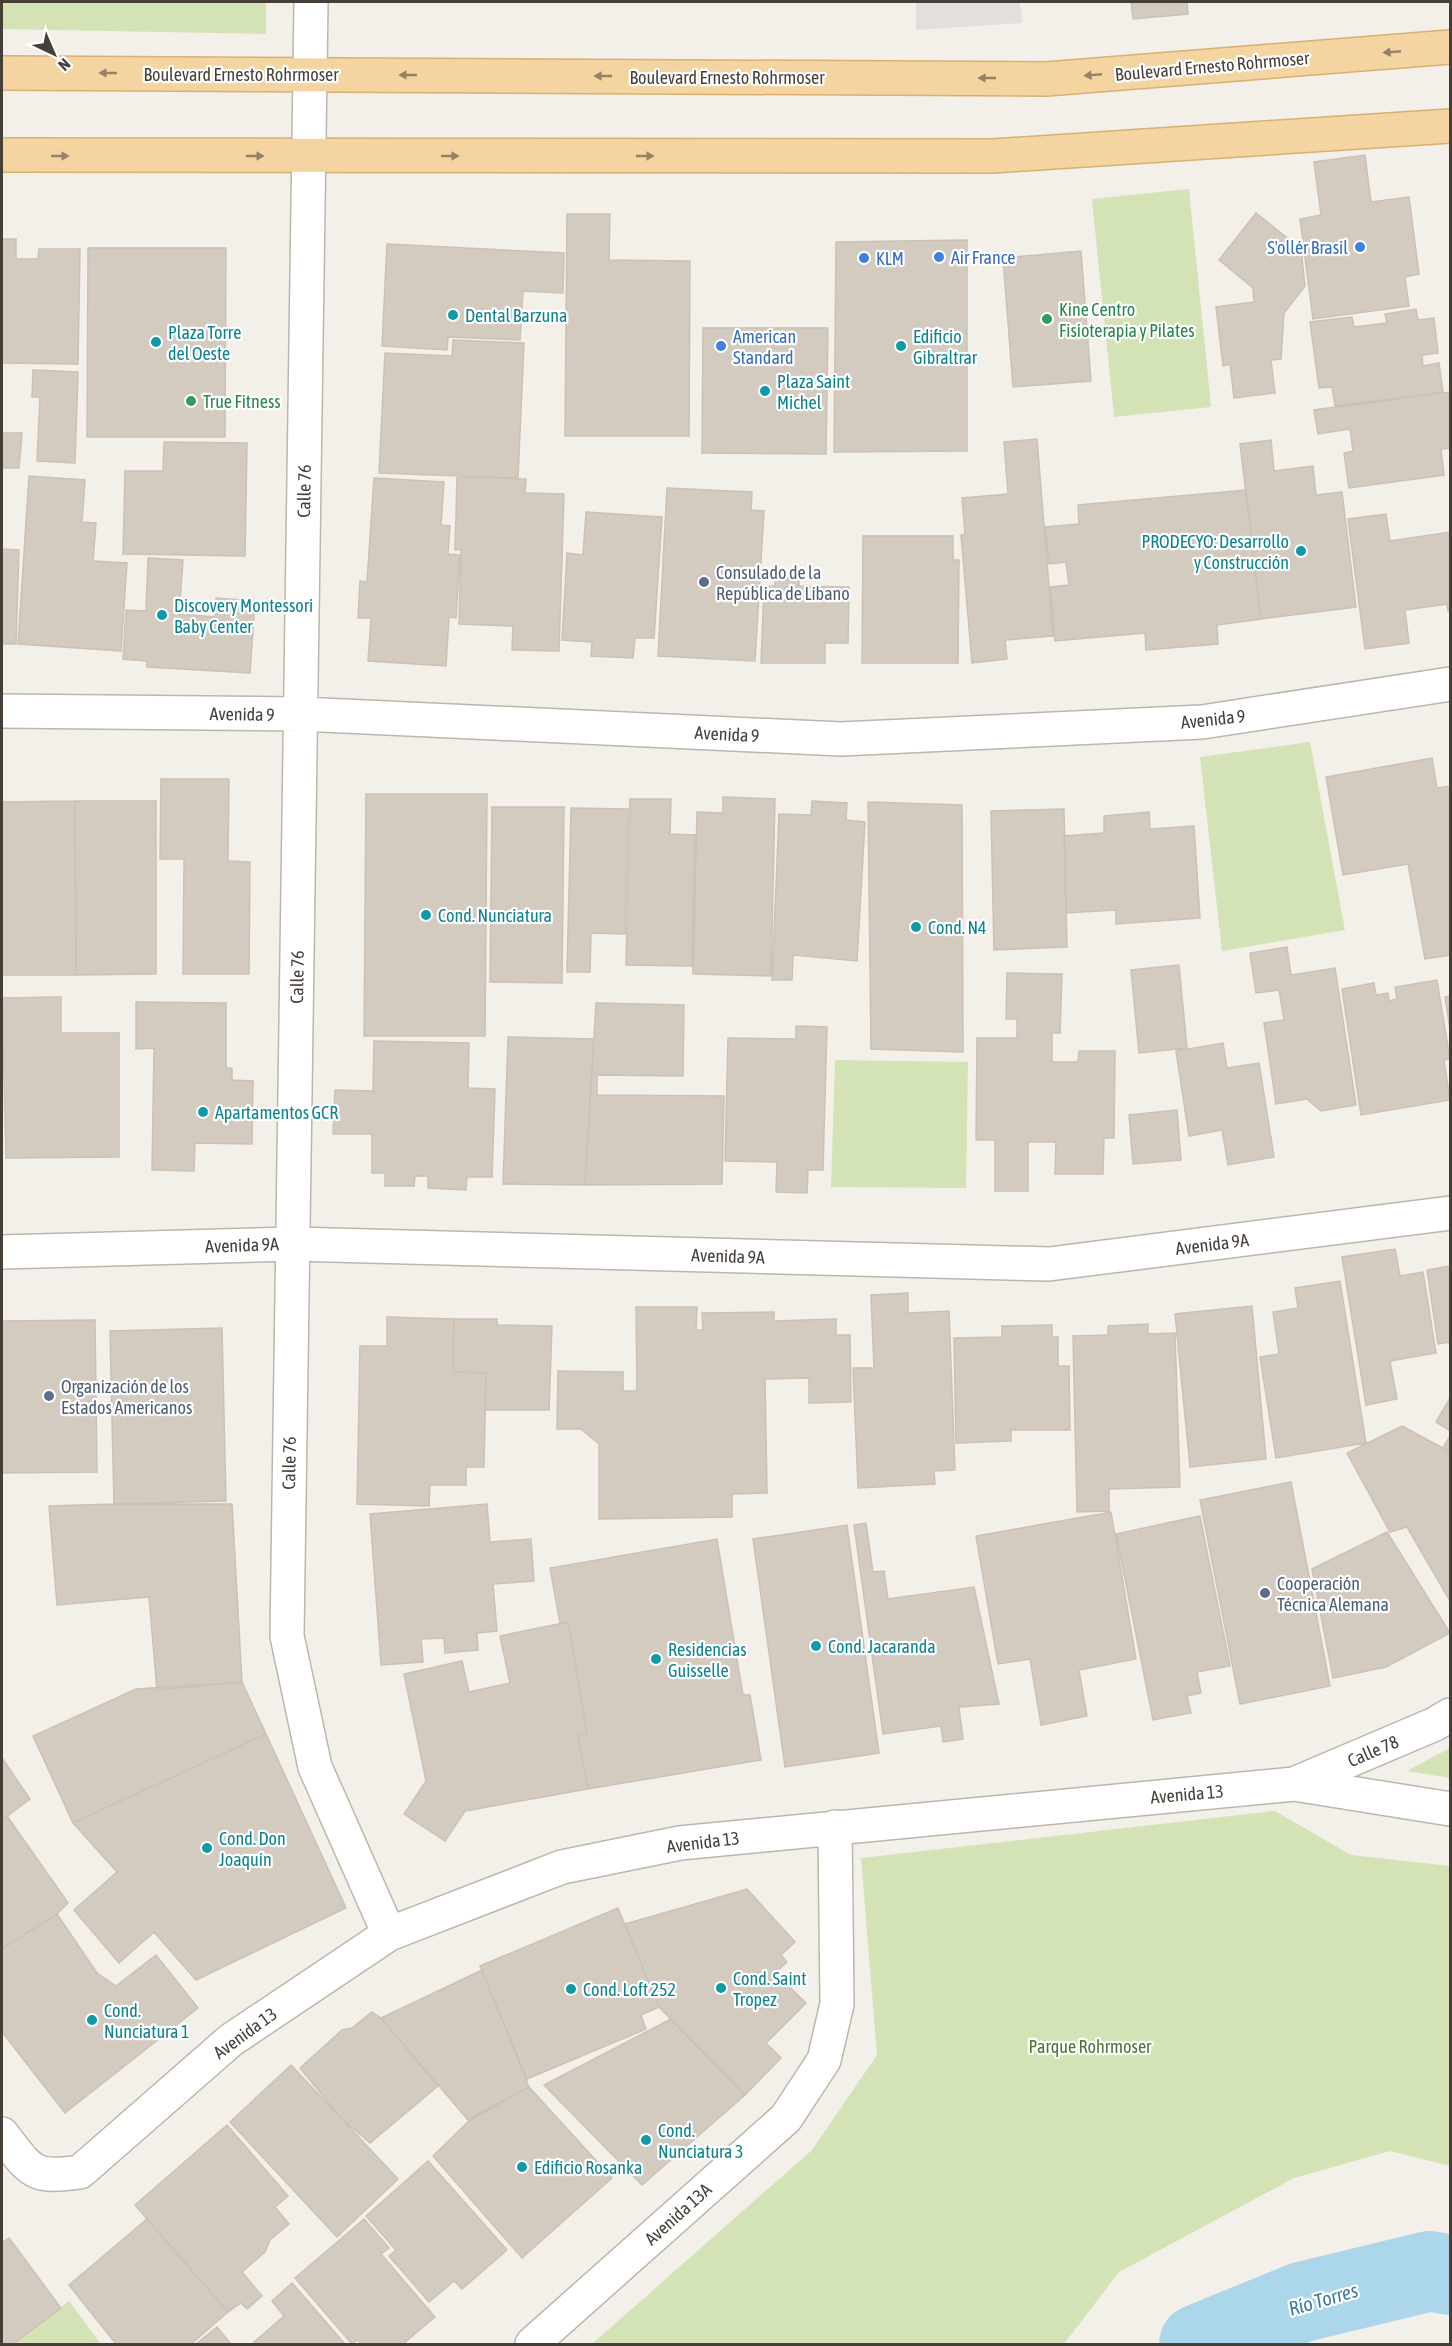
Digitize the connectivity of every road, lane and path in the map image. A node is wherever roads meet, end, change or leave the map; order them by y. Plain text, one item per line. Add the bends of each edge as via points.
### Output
1 (311, 2) edge
2 (1450, 47) edge
3 (2, 73) edge
4 (310, 75) junction
5 (1450, 126) edge
6 (2, 155) edge
7 (309, 156) junction
8 (1450, 684) edge
9 (2, 711) edge
10 (301, 714) junction
11 (1450, 1213) edge
12 (293, 1244) junction
13 (2, 1252) edge
14 (1450, 1715) edge
15 (1294, 1784) junction
16 (1450, 1809) edge
17 (835, 1827) junction
18 (389, 1934) junction
19 (2, 2134) edge
20 (532, 2344) edge

1 - 4 street, Calle 76
2 -> 4 main road, Boulevard Ernesto Rohrmoser via 1046,79
4 -> 3 main road, Boulevard Ernesto Rohrmoser
4 - 7 street, Calle 76
7 -> 5 main road via 992,156
6 -> 7 main road
7 - 10 street, Calle 76
8 - 10 street, Avenida 9 via 1202,722 842,739
9 - 10 street, Avenida 9
10 - 12 street, Calle 76
11 - 12 street, Avenida 9A via 1049,1264
12 - 13 street, Avenida 9A
12 - 18 street, Calle 76 via 287,1636 315,1767
14 - 15 street, Calle 78
15 - 16 street, Avenida 13
15 - 17 street, Avenida 13
17 - 18 street, Avenida 13 via 680,1843 561,1867
17 - 20 street, Avenida 13A via 837,2004 824,2060 786,2118
18 - 19 street, Avenida 13 via 231,2040 80,2172 48,2176 26,2166

